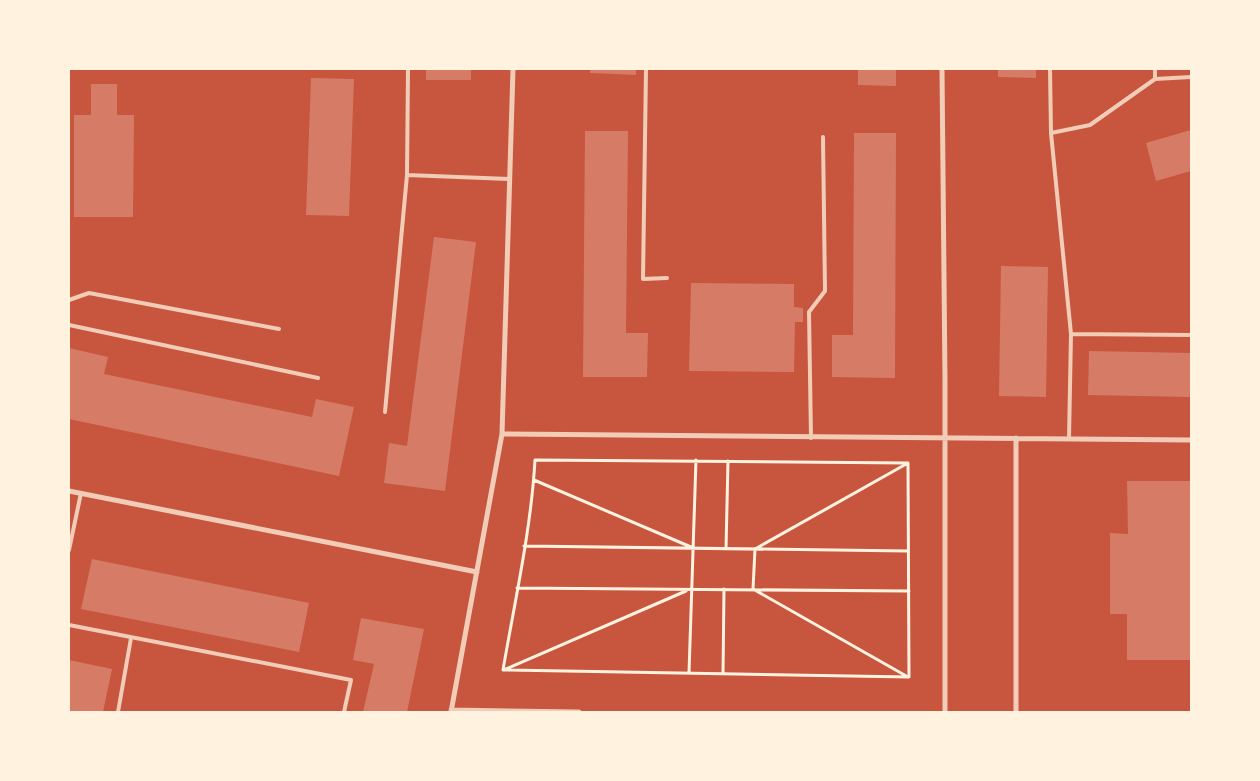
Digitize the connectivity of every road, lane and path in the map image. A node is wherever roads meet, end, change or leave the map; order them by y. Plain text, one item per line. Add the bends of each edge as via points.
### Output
1 (408, 69) edge
2 (512, 69) edge
3 (646, 69) edge
4 (942, 69) edge
5 (1050, 69) edge
6 (1155, 69) edge
7 (1191, 77) edge
8 (1155, 79) junction
9 (1051, 133) junction
10 (823, 136) dead end
11 (408, 176) junction
12 (510, 179) junction
13 (667, 278) dead end
14 (69, 300) edge
15 (69, 325) edge
16 (279, 329) dead end
17 (1071, 334) junction
18 (1191, 335) edge
19 (318, 378) dead end
20 (385, 412) dead end
21 (502, 434) junction
22 (812, 438) junction
23 (946, 438) junction
24 (1016, 438) junction
25 (1069, 439) junction
26 (1191, 440) edge
27 (696, 460) junction
28 (728, 460) junction
29 (908, 463) junction
30 (534, 480) junction
31 (69, 491) edge
32 (81, 494) junction
33 (524, 546) junction
34 (694, 548) junction
35 (726, 549) junction
36 (755, 549) junction
37 (69, 550) edge
38 (908, 551) junction
39 (477, 572) junction
40 (517, 588) dead end
41 (691, 589) junction
42 (724, 589) junction
43 (753, 589) junction
44 (909, 591) junction
45 (69, 625) edge
46 (130, 638) junction
47 (503, 670) junction
48 (689, 673) junction
49 (723, 674) junction
50 (909, 677) junction
51 (451, 711) edge
52 (118, 712) edge
53 (344, 712) edge
54 (580, 712) edge
55 (945, 712) edge
56 (1016, 712) edge

1 - 11 lane
2 - 12 street
3 - 13 lane via 644,279
4 - 23 street
5 - 9 lane
6 - 8 lane
7 - 8 lane
8 - 9 lane via 1090,126
9 - 17 lane
10 - 22 lane via 825,291 809,312
11 - 12 lane
11 - 20 lane
12 - 21 street
14 - 16 lane via 89,293
15 - 19 lane
17 - 18 lane
17 - 25 lane
21 - 22 street
21 - 39 street
22 - 23 street
23 - 24 street
23 - 55 street
24 - 25 street
24 - 56 street
25 - 26 street
27 - 28 path
27 - 30 path via 535,460
27 - 34 path
28 - 29 path
28 - 35 path
29 - 36 path
29 - 38 path
30 - 33 path
30 - 34 path
31 - 32 street
32 - 37 lane
32 - 39 street
33 - 34 path
33 - 47 path
34 - 35 path
34 - 41 path
35 - 36 path
36 - 38 path
36 - 43 path
38 - 44 path
39 - 51 street
40 - 41 path
41 - 42 path
41 - 47 path
41 - 48 path
42 - 43 path
42 - 49 path
43 - 44 path
43 - 50 path
44 - 50 path
45 - 46 lane
46 - 52 lane
46 - 53 lane via 350,680
47 - 48 path
48 - 49 path
49 - 50 path
51 - 54 street

